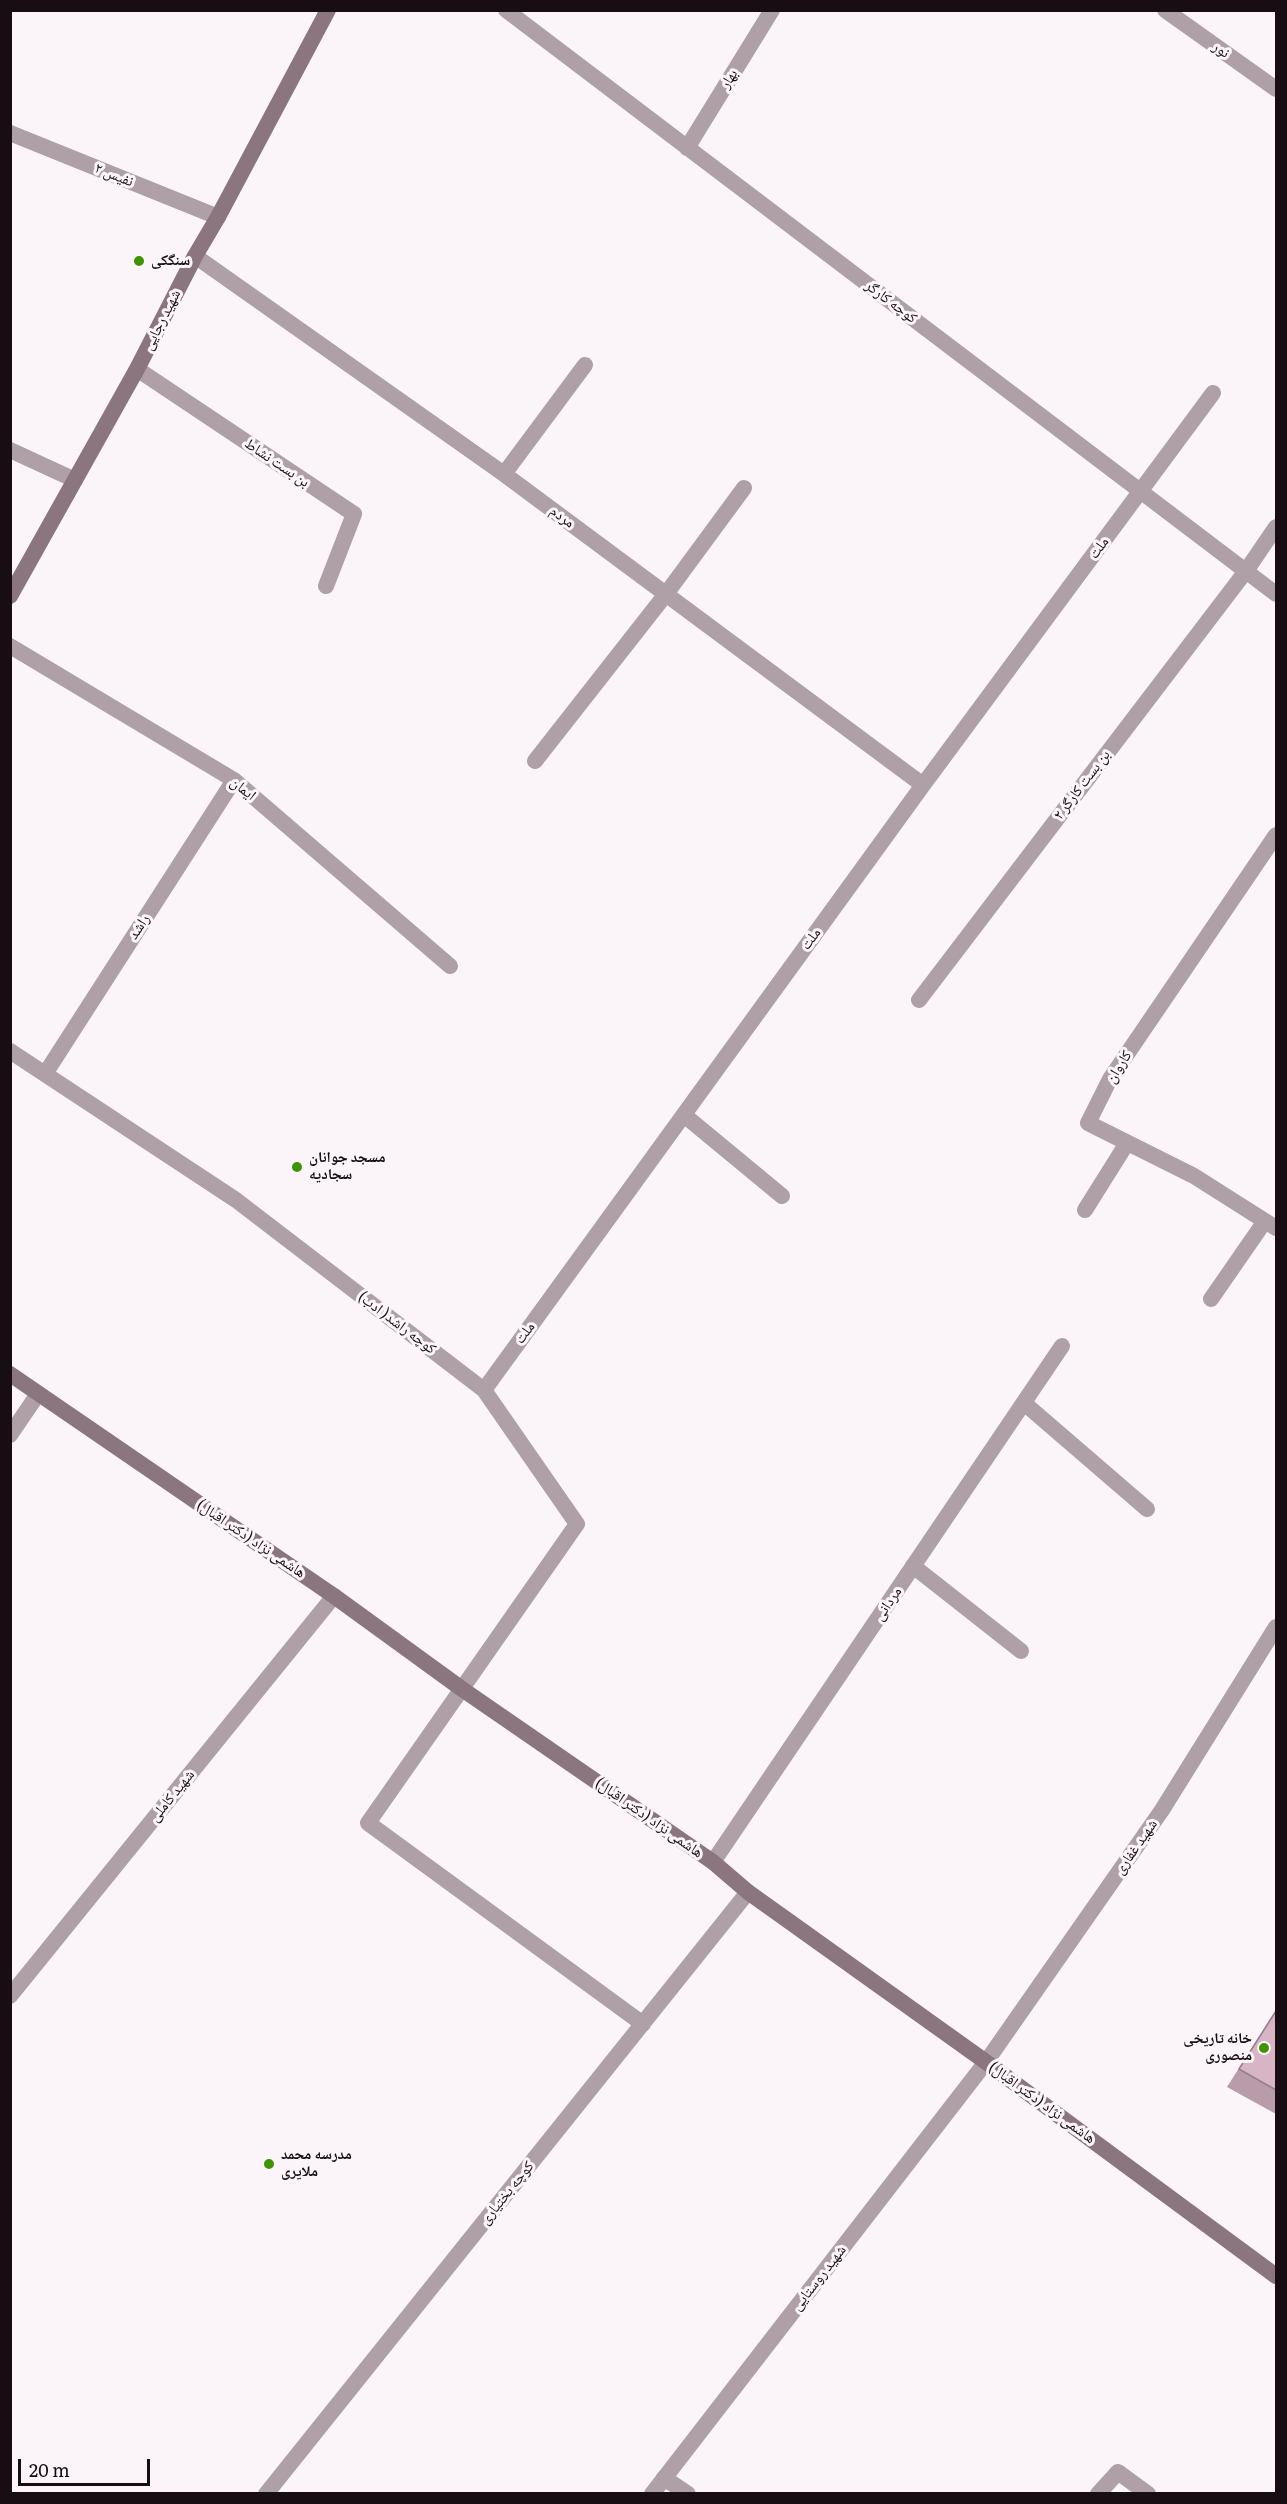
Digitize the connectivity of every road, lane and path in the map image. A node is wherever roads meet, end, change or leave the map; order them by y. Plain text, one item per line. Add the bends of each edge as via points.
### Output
1 (328, 10) edge
2 (506, 10) edge
3 (772, 10) edge
4 (1165, 10) edge
5 (1276, 89) edge
6 (10, 133) edge
7 (687, 148) junction
8 (218, 217) junction
9 (195, 256) junction
10 (585, 365) dead end
11 (137, 369) junction
12 (1213, 393) dead end
13 (10, 450) edge
14 (504, 474) junction
15 (75, 480) junction
16 (744, 488) dead end
17 (1140, 491) junction
18 (1276, 527) edge
19 (1246, 571) junction
20 (326, 586) dead end
21 (666, 594) junction
22 (1276, 594) edge
23 (10, 596) edge
24 (10, 646) edge
25 (535, 761) dead end
26 (234, 780) junction
27 (923, 785) junction
28 (1276, 835) edge
29 (450, 966) dead end
30 (919, 1000) dead end
31 (10, 1051) edge
32 (45, 1074) junction
33 (684, 1115) junction
34 (1127, 1143) junction
35 (782, 1196) dead end
36 (1085, 1210) dead end
37 (1270, 1225) edge
38 (1211, 1299) dead end
39 (1062, 1346) dead end
40 (10, 1374) edge
41 (484, 1390) junction
42 (38, 1394) junction
43 (1024, 1403) junction
44 (10, 1435) edge
45 (1147, 1509) dead end
46 (913, 1566) junction
47 (334, 1596) junction
48 (1276, 1627) edge
49 (1021, 1651) dead end
50 (462, 1689) junction
51 (713, 1862) junction
52 (748, 1892) junction
53 (10, 1996) edge
54 (643, 2024) junction
55 (986, 2062) junction
56 (1276, 2276) edge
57 (664, 2478) junction
58 (266, 2493) edge
59 (652, 2493) edge
60 (688, 2493) edge
61 (1098, 2493) edge
62 (1148, 2493) edge

1 - 8 main road, شهید رجایی
2 - 7 street, کوچه کارگر
3 - 7 street, بهار
4 - 5 street, نور
6 - 8 street, نفیس ۲
7 - 17 street, کوچه کارگر
8 - 9 main road, شهید رجایی
9 - 11 main road, شهید رجایی
9 - 14 street, مردم
10 - 14 street
11 - 15 main road, شهید رجایی
11 - 20 street, بن بست نشاط via 354,514
12 - 17 street, ملت
13 - 15 street
14 - 21 street, مردم
15 - 23 main road, شهید رجایی
16 - 21 street
17 - 19 street, کوچه کارگر
17 - 27 street, ملت
18 - 19 street, بن بست کارگر ۲
19 - 22 street, کوچه کارگر
19 - 30 street, بن بست کارگر ۲
21 - 25 street
21 - 27 street, مردم
24 - 26 street, ایمان
26 - 29 street, ایمان
26 - 32 street, راشد
27 - 33 street, ملت
28 - 34 street, کاروان via 1110,1079 1088,1123
31 - 32 street, کوچه راشد( ادب)
32 - 41 street, کوچه راشد( ادب) via 236,1200
33 - 35 street
33 - 41 street, ملت
34 - 36 street
34 - 37 street, کاروان via 1194,1176
37 - 38 street
39 - 43 street, مردانی
40 - 42 main road, هاشمی نژاد (دکتر اقبال)
41 - 50 street, کوچه راشد( ادب) via 577,1524
42 - 44 street
42 - 47 main road, هاشمی نژاد (دکتر اقبال)
43 - 45 street
43 - 46 street, مردانی
46 - 49 street
46 - 51 street, مردانی
47 - 50 main road, هاشمی نژاد (دکتر اقبال)
47 - 53 street, شهید کاملی
48 - 55 street, شهید غفاری via 1162,1810
50 - 51 main road, هاشمی نژاد (دکتر اقبال)
50 - 54 street via 368,1823
51 - 52 main road, هاشمی نژاد (دکتر اقبال)
52 - 54 street, کوچه بختیاری
52 - 55 main road, هاشمی نژاد (دکتر اقبال)
54 - 58 street, کوچه بختیاری
55 - 56 main road, هاشمی نژاد (دکتر اقبال)
55 - 57 street, شهید روستایی
57 - 59 street, شهید روستایی
57 - 60 street
61 - 62 street via 1118,2472

